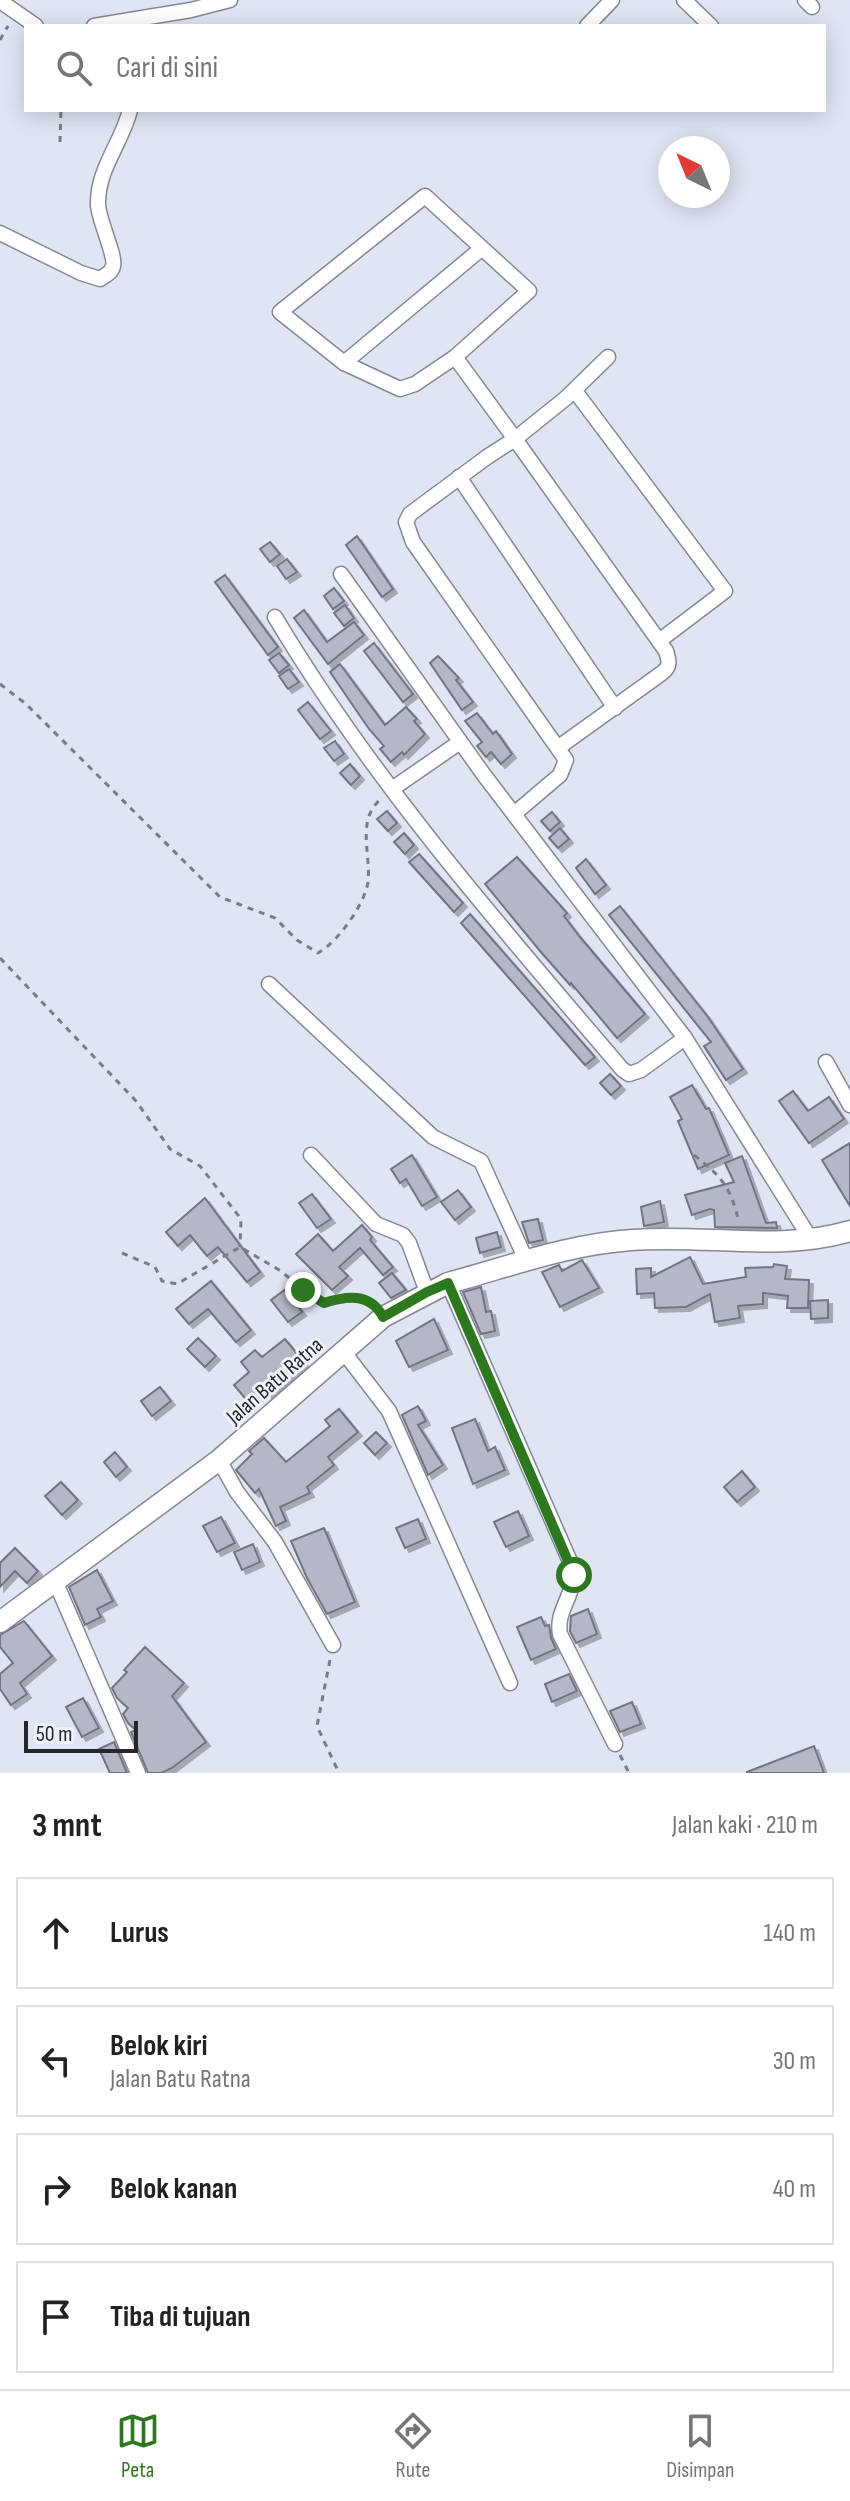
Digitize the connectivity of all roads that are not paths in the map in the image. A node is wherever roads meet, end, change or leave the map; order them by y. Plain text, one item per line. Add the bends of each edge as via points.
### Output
1 (230, 0) edge
2 (612, 0) edge
3 (684, 0) edge
4 (0, 1) edge
5 (33, 24) edge
6 (107, 24) edge
7 (589, 24) edge
8 (709, 24) edge
9 (130, 112) edge
10 (0, 233) edge
11 (481, 249) junction
12 (455, 357) junction
13 (608, 357) dead end
14 (344, 363) junction
15 (575, 391) junction
16 (515, 439) junction
17 (459, 477) junction
18 (341, 574) dead end
19 (275, 617) dead end
20 (659, 641) junction
21 (615, 708) junction
22 (460, 742) junction
23 (559, 747) junction
24 (392, 789) junction
25 (514, 814) junction
26 (269, 984) dead end
27 (685, 1038) junction
28 (826, 1062) dead end
29 (850, 1105) edge
30 (311, 1155) dead end
31 (850, 1231) edge
32 (810, 1238) junction
33 (527, 1262) junction
34 (448, 1283) junction
35 (427, 1292) junction
36 (343, 1351) junction
37 (219, 1460) junction
38 (56, 1583) junction
39 (0, 1622) edge
40 (333, 1645) road end
41 (510, 1683) dead end
42 (615, 1744) road end
43 (138, 1773) edge

1 - 6 street
2 - 7 street
3 - 8 street
4 - 5 street
9 - 10 street via 98,191 99,221 113,257 108,275 100,279 81,273
11 - 12 street via 529,291
11 - 14 street
11 - 14 street via 425,196 280,312
12 - 14 street via 400,389
12 - 16 street
13 - 15 street
15 - 16 street
15 - 20 street via 725,591
16 - 17 street
16 - 20 street
17 - 21 street
17 - 23 street via 410,514 408,531
18 - 22 street
19 - 24 street via 344,727
20 - 21 street via 668,668
21 - 23 street
22 - 24 street
22 - 25 street
23 - 25 street via 564,768
24 - 27 street via 622,1069 629,1074 641,1070
25 - 27 street
26 - 33 street via 433,1137 481,1161
27 - 32 street
28 - 29 street
30 - 35 street via 376,1224 403,1235
31 - 32 street, Jalan Batu Ratna
32 - 33 street, Jalan Batu Ratna via 767,1244 630,1240
33 - 34 street, Jalan Batu Ratna
34 - 35 street, Jalan Batu Ratna
34 - 42 street via 572,1566 573,1586 559,1621 560,1634
35 - 36 street, Jalan Batu Ratna via 383,1317
36 - 37 street, Jalan Batu Ratna
36 - 41 street via 389,1411
37 - 38 street, Jalan Batu Ratna
37 - 40 street via 275,1542
38 - 39 street, Jalan Batu Ratna
38 - 43 street

